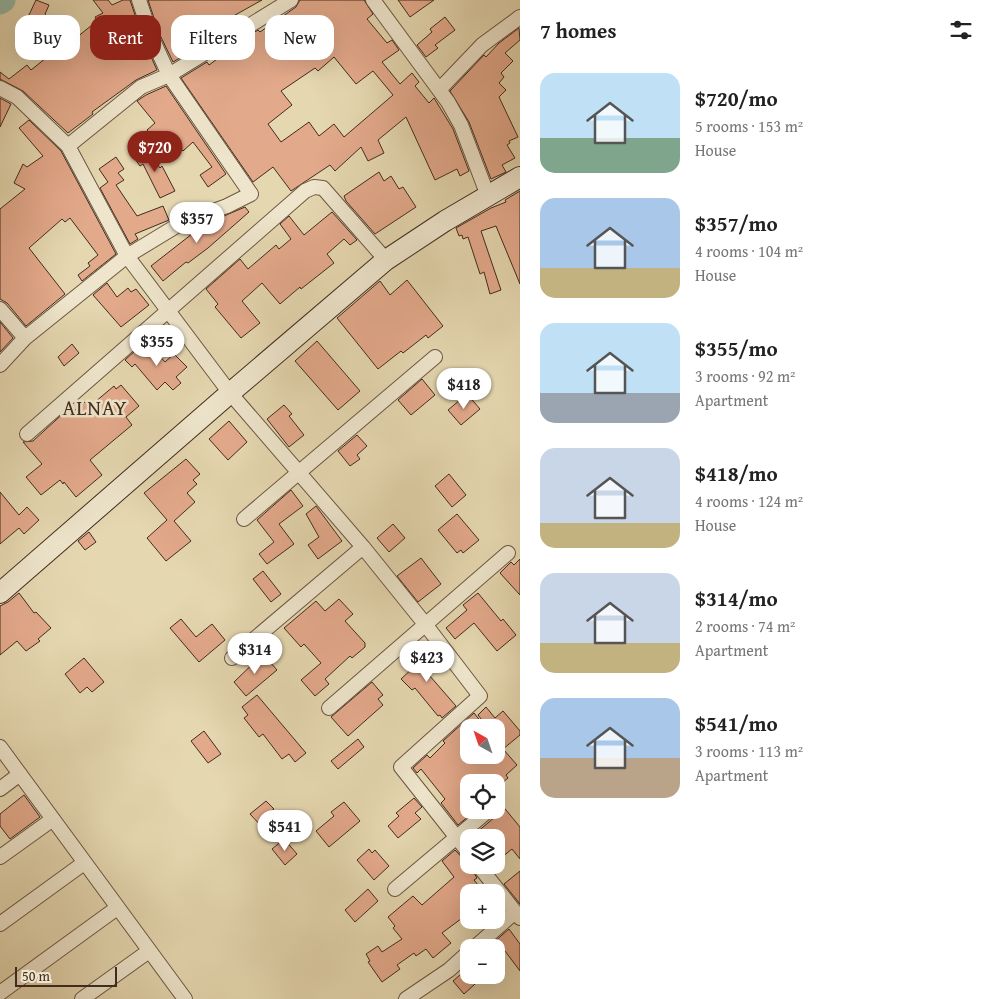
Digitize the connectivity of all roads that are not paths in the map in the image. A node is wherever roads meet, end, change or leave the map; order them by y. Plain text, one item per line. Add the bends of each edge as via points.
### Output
1 (140, 0) edge
2 (291, 0) edge
3 (373, 0) edge
4 (520, 17) edge
5 (169, 75) junction
6 (0, 88) edge
7 (439, 90) junction
8 (68, 146) junction
9 (520, 177) edge
10 (488, 196) junction
11 (126, 256) junction
12 (386, 260) junction
13 (0, 309) edge
14 (168, 310) junction
15 (25, 338) junction
16 (435, 357) dead end
17 (0, 365) edge
18 (230, 393) junction
19 (27, 434) dead end
20 (299, 473) junction
21 (244, 519) dead end
22 (363, 548) junction
23 (508, 553) dead end
24 (0, 594) edge
25 (425, 624) junction
26 (232, 658) dead end
27 (329, 708) dead end
28 (0, 747) edge
29 (20, 774) junction
30 (0, 789) edge
31 (53, 819) junction
32 (479, 819) edge
33 (456, 838) junction
34 (460, 843) edge
35 (0, 857) edge
36 (84, 863) junction
37 (485, 874) edge
38 (395, 889) dead end
39 (117, 908) junction
40 (517, 915) edge
41 (0, 924) edge
42 (486, 939) edge
43 (148, 951) junction
44 (460, 960) edge
45 (0, 993) edge
46 (180, 997) edge
47 (82, 999) edge
48 (406, 999) edge

1 - 5 street via 150,36
2 - 5 street
3 - 7 street
4 - 7 street via 482,45
5 - 8 street via 141,88
5 - 11 street via 251,194 183,222
6 - 8 street via 17,97
7 - 10 street via 461,125
8 - 11 street
9 - 10 main road
10 - 12 main road
11 - 14 street
11 - 15 street
12 - 14 street via 323,188 314,187 305,191
12 - 18 main road
13 - 15 street
14 - 18 street
14 - 19 street
15 - 17 street
16 - 20 street
18 - 20 street
18 - 24 main road
20 - 21 street
20 - 22 street
22 - 25 street
22 - 26 street
23 - 25 street
25 - 27 street
25 - 33 street via 480,696 401,767
28 - 29 street
29 - 30 street
29 - 31 street
31 - 35 street
31 - 36 street
32 - 33 street
33 - 34 street
33 - 38 street
36 - 39 street
36 - 41 street
37 - 40 street
39 - 43 street
39 - 45 street
40 - 42 street
43 - 46 street
43 - 47 street
44 - 48 street

